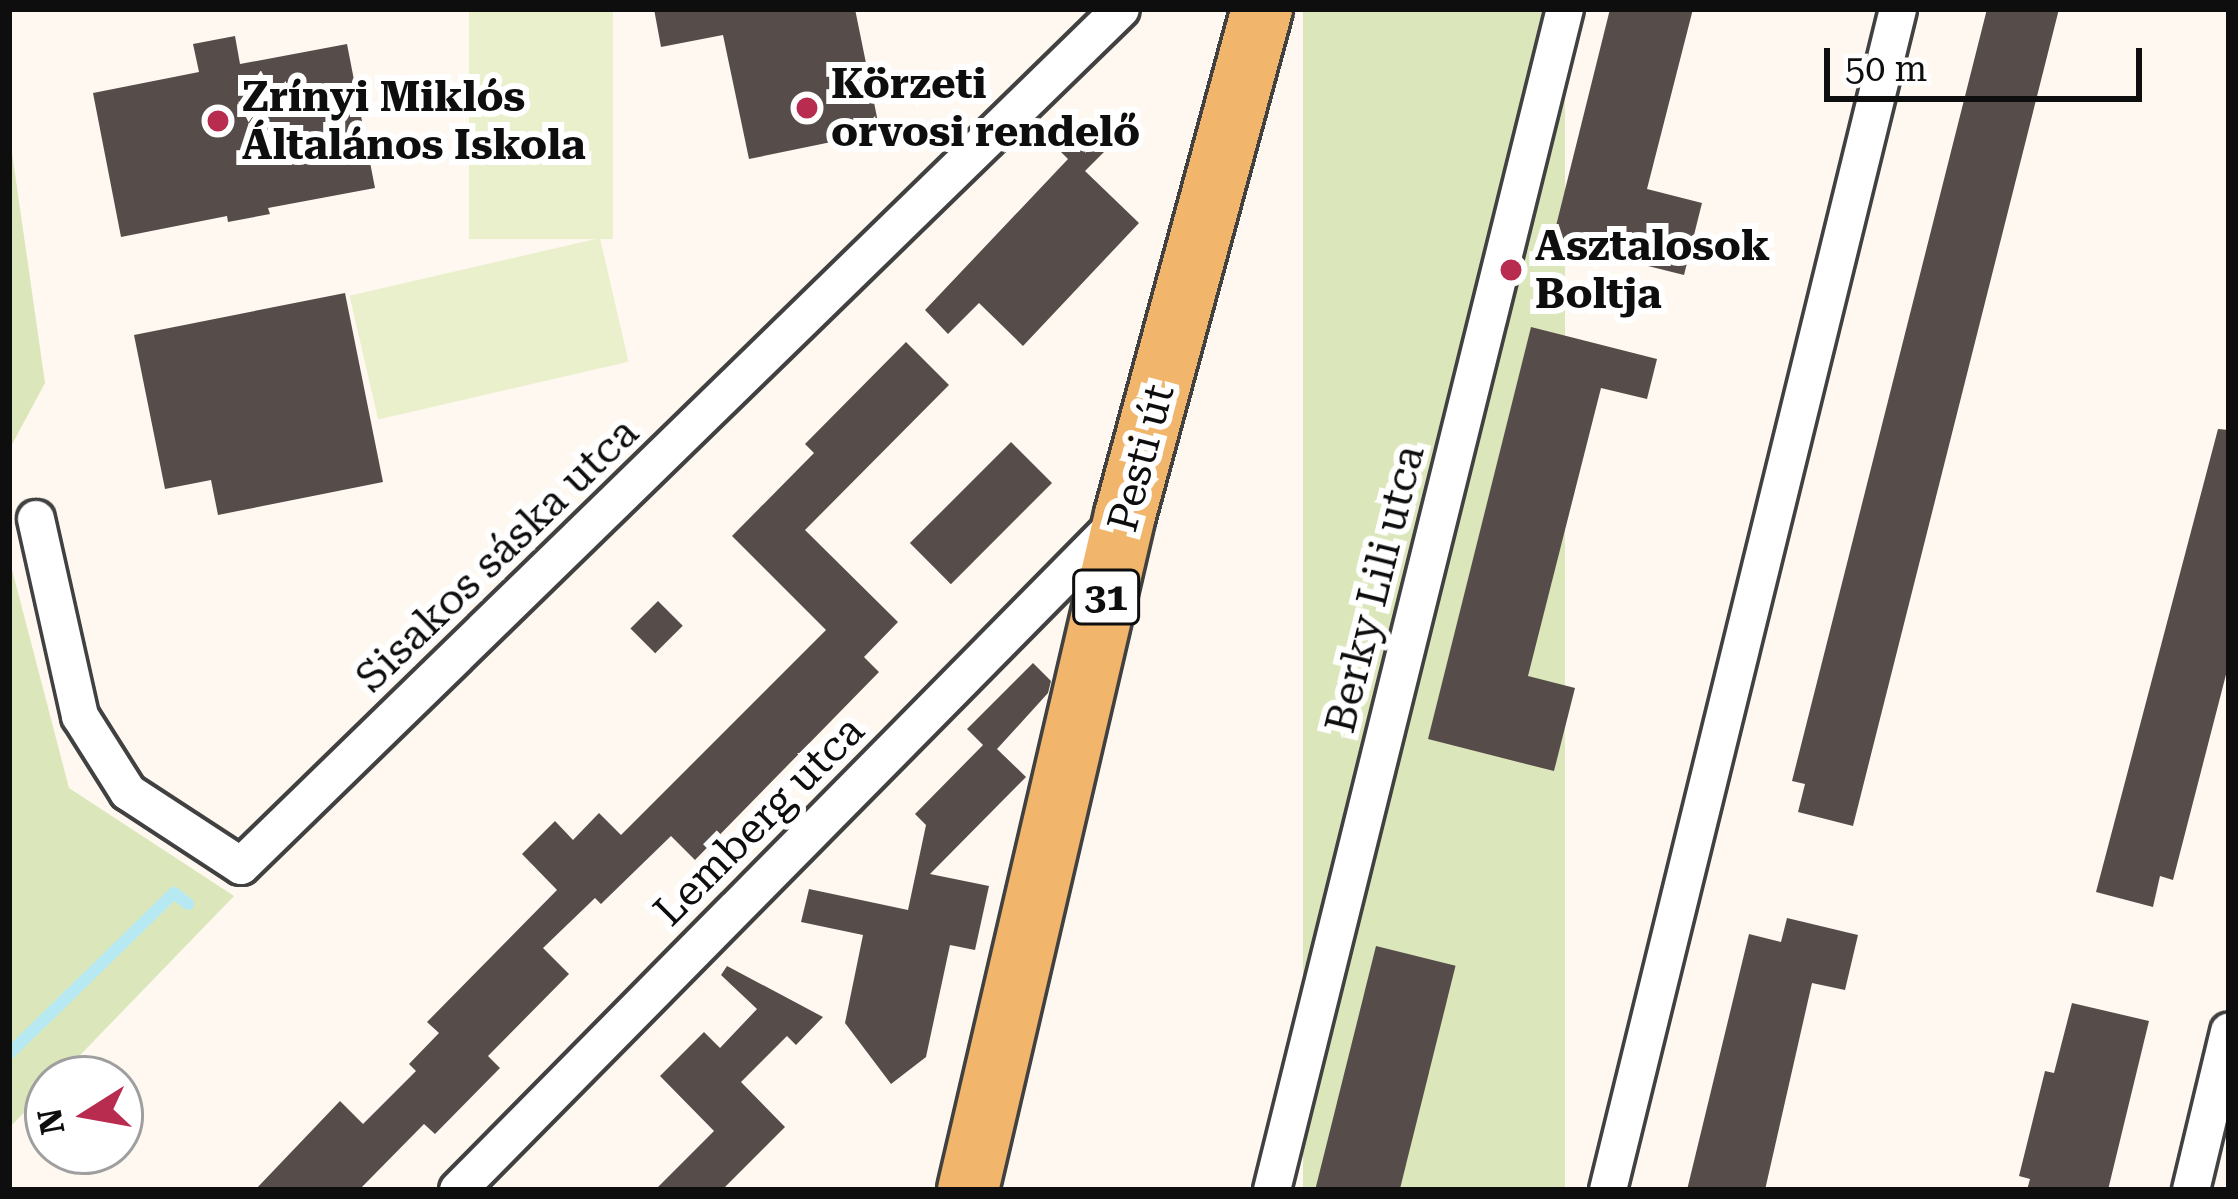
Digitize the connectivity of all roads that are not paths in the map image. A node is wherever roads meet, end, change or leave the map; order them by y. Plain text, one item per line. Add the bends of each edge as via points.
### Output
1 (1121, 9) edge
2 (1262, 9) edge
3 (1565, 9) edge
4 (1898, 9) edge
5 (1125, 515) junction
6 (36, 519) dead end
7 (2229, 1032) edge
8 (458, 1190) edge
9 (968, 1190) edge
10 (1272, 1190) edge
11 (1608, 1190) edge
12 (2191, 1190) edge

1 - 6 street, Sisakos sáska utca via 242,866 128,792 80,716
2 - 5 main road, Pesti út / 31
3 - 10 street, Berky Lili utca
4 - 11 street
5 - 8 street, Lemberg utca
5 - 9 main road, Pesti út / 31
7 - 12 street

